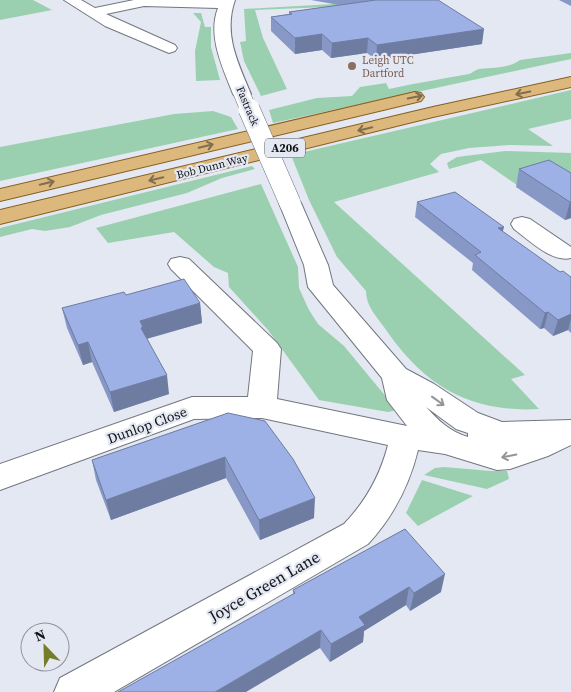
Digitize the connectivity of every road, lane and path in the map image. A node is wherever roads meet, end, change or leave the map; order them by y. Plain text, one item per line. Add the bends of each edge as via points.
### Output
1 (71, 0) edge
2 (227, 2) edge
3 (93, 13) junction
4 (169, 48) dead end
5 (571, 65) edge
6 (571, 82) edge
7 (0, 195) edge
8 (0, 217) edge
9 (522, 224) dead end
10 (569, 254) edge
11 (180, 264) dead end
12 (396, 376) junction
13 (262, 406) junction
14 (570, 431) edge
15 (500, 434) junction
16 (405, 437) junction
17 (446, 442) junction
18 (0, 477) edge
19 (80, 690) edge

1 - 3 street
2 - 3 street via 144,2
2 - 12 street, Fastrack, bridge via 222,24 223,43 316,265 320,287
3 - 4 street
7 -> 5 main road, Bob Dunn Way / A206
6 -> 8 main road, Bob Dunn Way / A206 via 424,114
9 - 10 street
11 - 13 street via 267,349
12 -> 15 street via 466,420
12 - 17 street via 402,400 429,430
13 - 16 street, Dunlop Close
13 - 18 street, Dunlop Close via 192,408
14 - 15 street
14 -> 17 street via 537,448 504,458
15 - 17 street
16 - 17 street, Dunlop Close
16 - 19 street, Joyce Green Lane via 392,484 371,519 356,534

